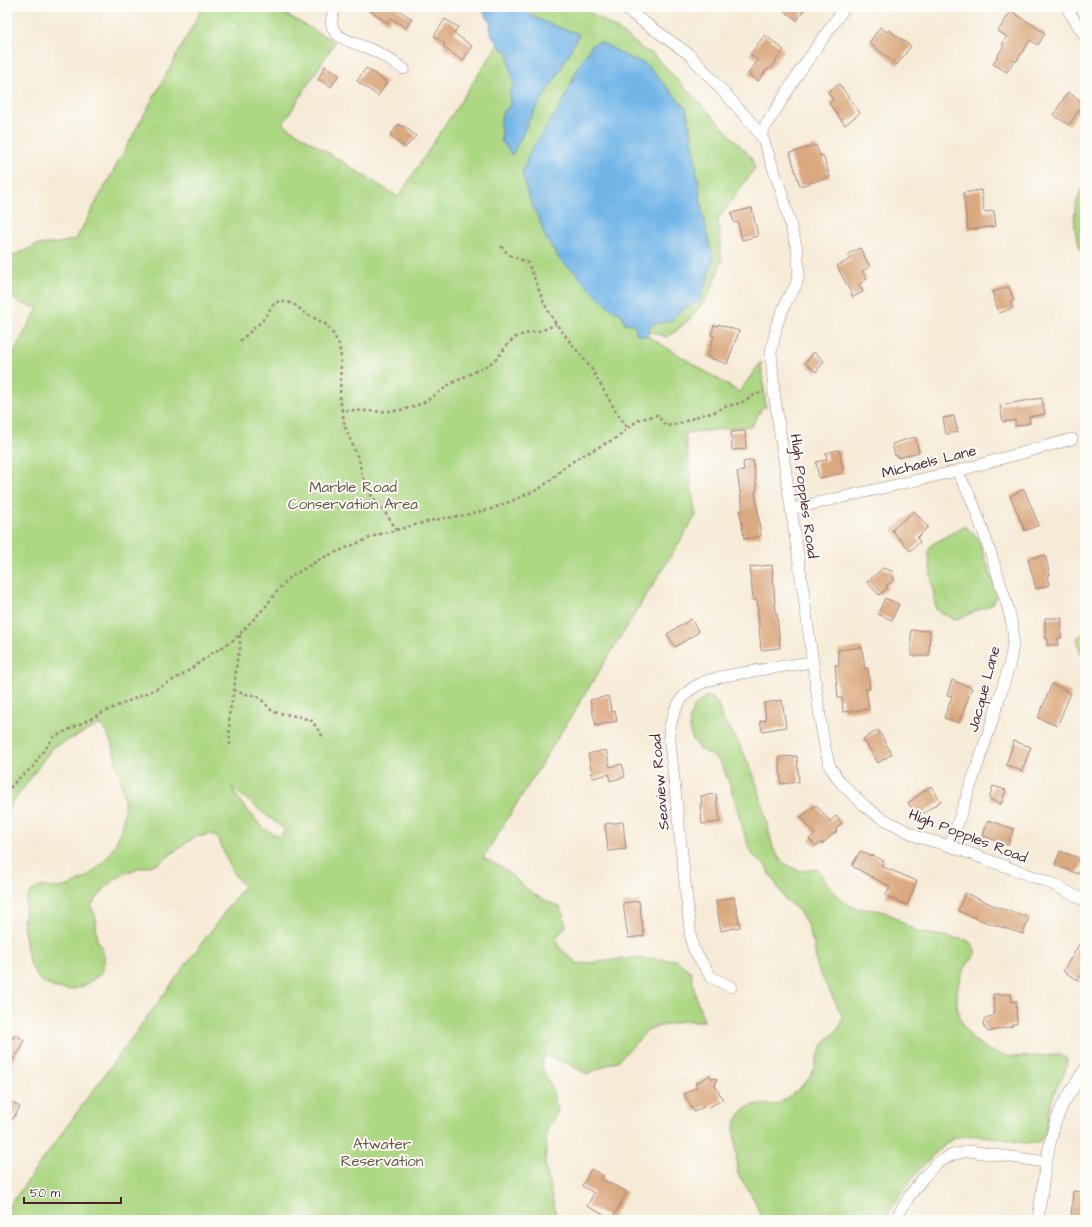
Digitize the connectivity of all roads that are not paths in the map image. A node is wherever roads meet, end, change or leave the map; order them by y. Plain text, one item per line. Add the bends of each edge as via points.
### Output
1 (336, 7) edge
2 (623, 7) edge
3 (845, 7) edge
4 (1066, 7) edge
5 (1085, 36) edge
6 (404, 69) dead end
7 (760, 135) junction
8 (1072, 439) dead end
9 (957, 471) junction
10 (791, 509) junction
11 (812, 662) junction
12 (950, 846) junction
13 (1085, 901) edge
14 (731, 987) dead end
15 (1085, 1068) edge
16 (1046, 1162) junction
17 (895, 1220) edge
18 (1038, 1220) edge

1 - 6 street via 331,17 332,26 338,36 375,52
2 - 7 street, High Popples Road via 690,55
3 - 7 street via 800,71
4 - 5 street
7 - 10 street, High Popples Road via 782,193 798,249 799,272 796,284 777,324 771,352 773,389
8 - 9 street, Michaels Lane
9 - 10 street, Michaels Lane
9 - 12 street, Jacque Lane via 972,501 995,568 1008,609 1013,639 1001,692
10 - 11 street, High Popples Road
11 - 12 street, High Popples Road via 826,752 830,767 841,783 880,817 918,837
11 - 14 street, Seaview Road via 717,677 700,683 681,699 670,722 669,733 693,948 711,977
12 - 13 street, High Popples Road via 1048,882
15 - 16 street via 1063,1104 1054,1126
16 - 17 street via 969,1151 952,1156 937,1163 923,1178
16 - 18 street

